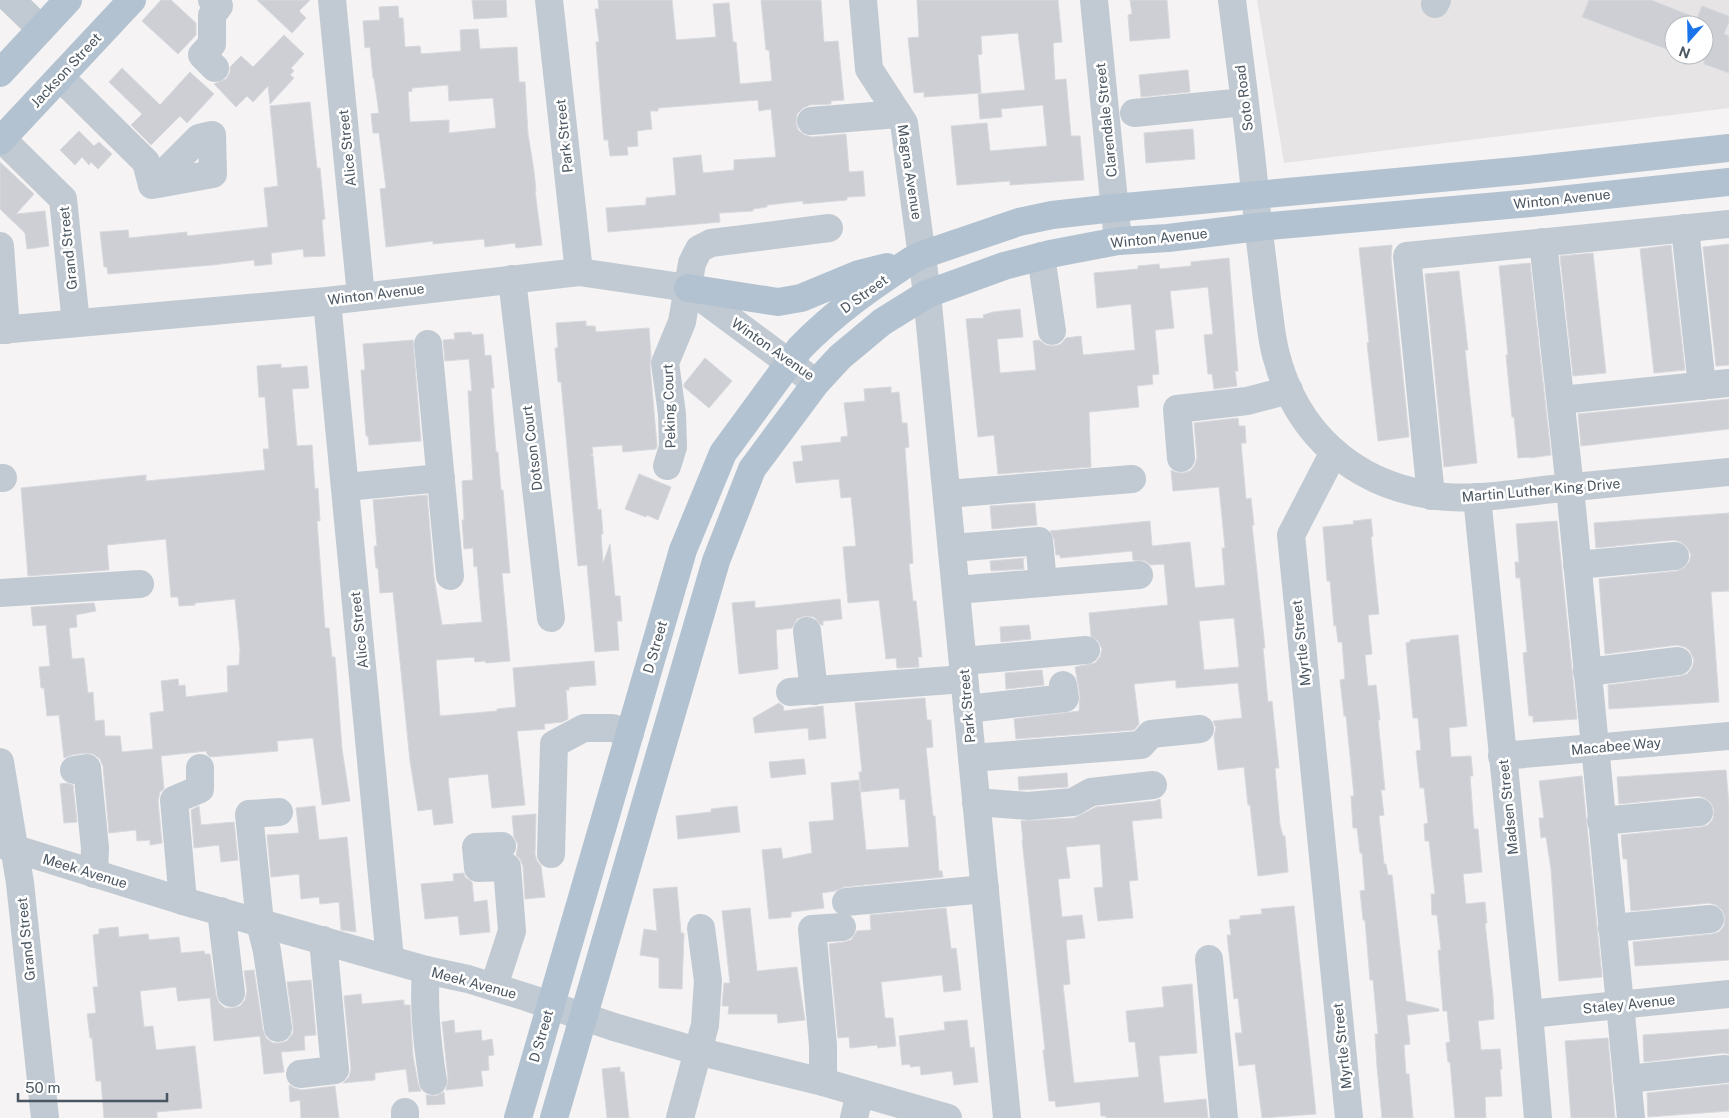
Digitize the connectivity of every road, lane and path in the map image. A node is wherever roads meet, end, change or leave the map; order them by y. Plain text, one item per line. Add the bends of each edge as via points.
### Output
1 (11, 0) edge
2 (29, 0) edge
3 (68, 0) edge
4 (132, 0) edge
5 (212, 0) edge
6 (332, 0) edge
7 (549, 0) edge
8 (863, 0) edge
9 (1094, 0) edge
10 (1232, 0) edge
11 (45, 25) junction
12 (3, 63) edge
13 (215, 68) dead end
14 (60, 77) junction
15 (1244, 102) junction
16 (898, 114) junction
17 (1134, 114) dead end
18 (812, 121) dead end
19 (1, 140) edge
20 (1729, 148) edge
21 (1729, 182) edge
22 (152, 185) dead end
23 (1255, 195) junction
24 (1114, 208) junction
25 (1729, 224) edge
26 (1258, 227) junction
27 (829, 228) dead end
28 (1685, 228) junction
29 (1118, 241) junction
30 (1543, 242) junction
31 (0, 246) edge
32 (1041, 256) junction
33 (917, 258) junction
34 (579, 272) junction
35 (512, 279) junction
36 (688, 288) junction
37 (927, 294) junction
38 (361, 296) junction
39 (327, 301) junction
40 (76, 323) junction
41 (3, 330) edge
42 (1052, 331) dead end
43 (428, 344) dead end
44 (789, 362) junction
45 (816, 382) junction
46 (1729, 383) edge
47 (1702, 386) junction
48 (1289, 390) junction
49 (1561, 400) junction
50 (1334, 452) junction
51 (1181, 458) dead end
52 (667, 466) dead end
53 (1729, 472) edge
54 (441, 478) junction
55 (1132, 479) dead end
56 (346, 487) junction
57 (1570, 488) junction
58 (947, 494) junction
59 (1431, 496) junction
60 (1476, 497) junction
61 (952, 548) junction
62 (1675, 556) dead end
63 (1577, 565) junction
64 (450, 576) dead end
65 (1139, 576) dead end
66 (1043, 583) junction
67 (140, 584) dead end
68 (956, 590) junction
69 (0, 593) edge
70 (551, 618) dead end
71 (807, 631) dead end
72 (1086, 650) dead end
73 (1678, 661) dead end
74 (964, 670) junction
75 (1587, 672) junction
76 (1063, 685) dead end
77 (967, 709) junction
78 (1200, 729) dead end
79 (630, 733) junction
80 (1729, 736) edge
81 (1594, 748) junction
82 (1502, 756) junction
83 (972, 758) junction
84 (0, 762) edge
85 (200, 768) dead end
86 (74, 770) dead end
87 (1153, 785) dead end
88 (976, 802) junction
89 (279, 812) dead end
90 (1700, 812) dead end
91 (1602, 821) junction
92 (7, 846) edge
93 (502, 846) dead end
94 (551, 854) dead end
95 (94, 874) junction
96 (985, 889) junction
97 (183, 901) junction
98 (221, 911) junction
99 (1710, 919) dead end
100 (260, 923) junction
101 (701, 928) dead end
102 (1612, 928) junction
103 (323, 940) junction
104 (390, 959) junction
105 (1209, 959) dead end
106 (426, 970) junction
107 (494, 986) junction
108 (231, 993) dead end
109 (1729, 994) edge
110 (550, 1005) junction
111 (1620, 1005) junction
112 (1529, 1014) junction
113 (584, 1016) junction
114 (278, 1028) dead end
115 (697, 1051) junction
116 (1725, 1069) dead end
117 (300, 1074) dead end
118 (1628, 1079) junction
119 (433, 1081) dead end
120 (823, 1082) junction
121 (857, 1105) edge
122 (909, 1113) edge
123 (45, 1118) edge
124 (518, 1118) edge
125 (554, 1118) edge
126 (680, 1118) edge
127 (948, 1118) edge
128 (1007, 1118) edge
129 (1224, 1118) edge
130 (1349, 1118) edge
131 (1538, 1118) edge
132 (1631, 1118) edge

1 - 11 street
2 - 11 street
3 - 11 main road
4 - 14 main road, Jackson Street
5 - 13 street via 219,6 212,15 212,44 202,55
6 - 38 street, Alice Street
7 - 34 street, Park Street
8 - 16 street, Magna Avenue via 869,70
9 - 24 street, Clarendale Street
10 - 15 street, Soto Road
11 - 12 main road
14 - 19 main road, Jackson Street
14 - 22 street via 146,162
15 - 17 street
15 - 23 street, Soto Road
16 - 18 street
16 - 33 street, Magna Avenue via 904,123
19 - 40 street, Grand Street via 63,199
20 - 23 main road
21 - 26 main road, Winton Avenue
23 - 24 main road
23 - 26 street
24 - 29 street, Clarendale Street
24 - 33 main road via 1019,222
25 - 28 street
26 - 29 main road, Winton Avenue
26 - 48 street via 1276,356
27 - 36 street, Peking Court via 711,243 699,249 692,263
28 - 30 street
28 - 47 street
29 - 32 main road, Winton Avenue
30 - 49 street
30 - 59 street via 1407,256
31 - 41 street
32 - 37 main road, Winton Avenue
32 - 42 street
33 - 36 main road via 860,274 801,298 778,302
33 - 37 street, Magna Avenue
33 - 44 main road, D Street via 858,295 815,333
34 - 35 street, Winton Avenue
34 - 36 street, Winton Avenue
35 - 38 street, Winton Avenue
35 - 70 street, Dotson Court
36 - 44 street, Winton Avenue
36 - 52 street, Peking Court via 682,322 665,363 673,446
37 - 45 main road, Winton Avenue via 882,322
37 - 58 street, Park Street
38 - 39 street, Winton Avenue
39 - 40 street, Winton Avenue
39 - 56 street, Alice Street
40 - 41 street, Winton Avenue
43 - 54 street
44 - 45 street, Winton Avenue
44 - 79 main road, D Street via 723,453 683,550
45 - 113 main road via 752,469 716,560
46 - 47 street
47 - 49 street
48 - 50 street via 1303,416
48 - 51 street via 1247,401 1177,409
49 - 57 street
50 - 59 street, Martin Luther King Drive via 1356,470 1374,479
50 - 130 street, Myrtle Street via 1290,535
53 - 57 street, Martin Luther King Drive
54 - 56 street
54 - 64 street
55 - 58 street
56 - 104 street, Alice Street
57 - 60 street, Martin Luther King Drive
57 - 63 street
58 - 61 street, Park Street
59 - 60 street, Martin Luther King Drive
60 - 82 street, Madsen Street
61 - 66 street via 1039,541
61 - 68 street, Park Street
62 - 63 street
63 - 75 street
65 - 66 street
66 - 68 street
67 - 69 street
68 - 74 street, Park Street
71 - 74 street via 802,692
72 - 74 street
73 - 75 street
74 - 77 street, Park Street
75 - 81 street
76 - 77 street via 1065,698
77 - 83 street, Park Street
78 - 83 street via 1152,734 1141,746
79 - 94 street via 612,728 584,728 554,744
79 - 110 main road, D Street
80 - 81 street, Macabee Way
81 - 82 street, Macabee Way
81 - 91 street
82 - 112 street, Madsen Street
83 - 88 street, Park Street
84 - 92 street, Grand Street
85 - 97 street via 200,789 174,800
86 - 95 street via 86,768 95,848
87 - 88 street via 1091,792 1073,802 1037,806
88 - 96 street, Park Street
89 - 100 street via 249,814
90 - 91 street
91 - 102 street
92 - 95 street, Meek Avenue
92 - 123 street, Grand Street via 20,883
93 - 107 street via 476,847 478,868 507,867 512,931
95 - 97 street, Meek Avenue
96 - 120 street via 844,914 812,929 824,1045
96 - 128 street, Park Street
97 - 98 street, Meek Avenue
98 - 100 street, Meek Avenue
98 - 108 street
99 - 102 street
100 - 103 street, Meek Avenue
100 - 114 street via 268,951
101 - 115 street via 708,981 705,1025
102 - 111 street
103 - 104 street, Meek Avenue
103 - 117 street via 335,1070
104 - 106 street, Meek Avenue
105 - 129 street
106 - 107 street, Meek Avenue
106 - 119 street via 425,1020
107 - 110 street, Meek Avenue
109 - 111 street, Staley Avenue
110 - 113 street, Meek Avenue
110 - 124 main road, D Street
111 - 112 street, Staley Avenue
111 - 118 street
112 - 131 street, Madsen Street
113 - 115 street, Meek Avenue
113 - 125 main road
115 - 120 street, Meek Avenue
115 - 126 street
116 - 118 street
118 - 132 street
120 - 121 street, Meek Avenue
121 - 122 street, Meek Avenue
122 - 127 street, Meek Avenue

